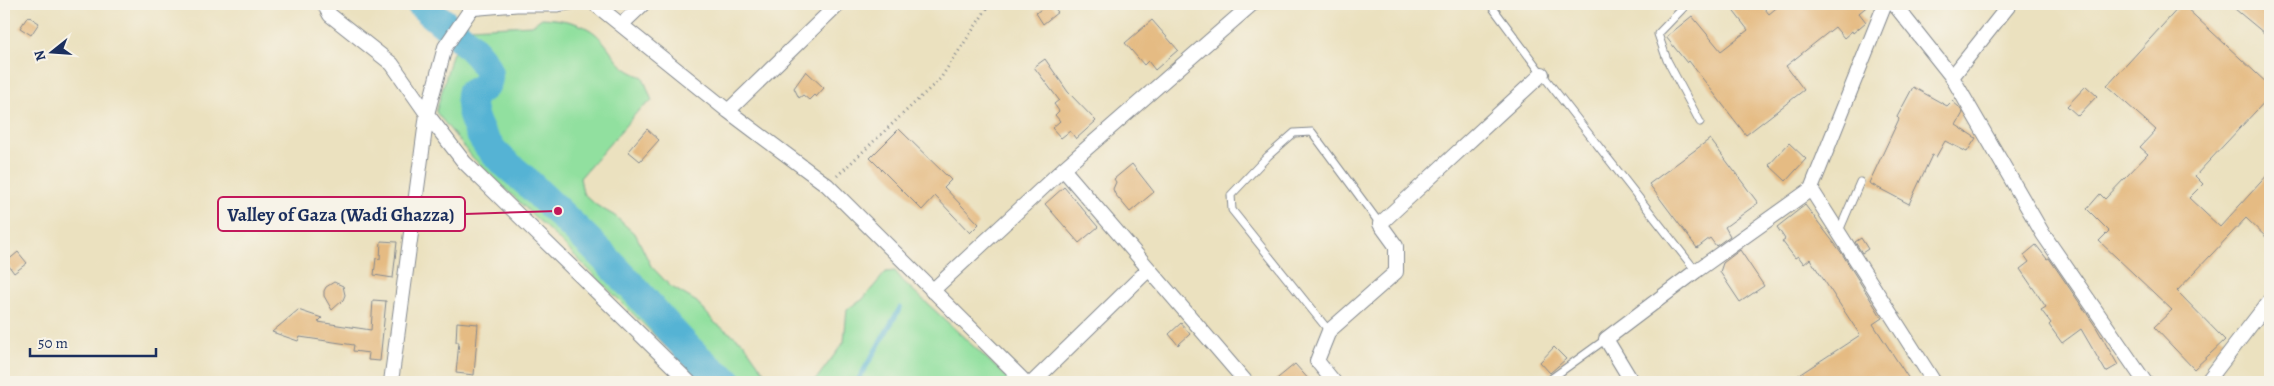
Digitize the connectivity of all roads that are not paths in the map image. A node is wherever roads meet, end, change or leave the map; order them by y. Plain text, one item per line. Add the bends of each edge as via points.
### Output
1 (324, 4) edge
2 (582, 4) edge
3 (595, 4) edge
4 (643, 4) edge
5 (838, 4) edge
6 (1252, 4) edge
7 (1490, 4) edge
8 (1687, 4) edge
9 (1885, 4) edge
10 (1894, 4) edge
11 (2010, 4) edge
12 (467, 12) edge
13 (622, 24) junction
14 (1542, 74) junction
15 (1952, 77) junction
16 (728, 111) junction
17 (427, 114) junction
18 (1700, 122) dead end
19 (1063, 170) junction
20 (1860, 182) dead end
21 (1811, 189) junction
22 (1380, 224) junction
23 (1839, 231) junction
24 (1149, 269) junction
25 (1696, 271) junction
26 (932, 292) junction
27 (2270, 300) edge
28 (1329, 331) junction
29 (1606, 339) junction
30 (1552, 378) dead end
31 (391, 382) edge
32 (690, 382) edge
33 (1025, 382) edge
34 (1033, 382) edge
35 (1246, 382) edge
36 (1334, 382) edge
37 (1632, 382) edge
38 (1934, 382) edge
39 (2145, 382) edge
40 (2207, 382) edge

1 - 17 street via 330,16 392,64
2 - 12 lane
3 - 13 street
4 - 13 street
5 - 16 street
6 - 19 street
7 - 14 lane
8 - 18 lane via 1658,34 1667,60
9 - 21 street
10 - 15 street
11 - 15 street
12 - 17 street via 445,47
13 - 16 street
14 - 22 street
14 - 25 lane
15 - 39 street via 2043,234
16 - 26 street via 828,185
17 - 31 street
17 - 32 street via 464,162
19 - 24 street
19 - 26 street
20 - 23 lane
21 - 23 street
21 - 25 street
22 - 28 street via 1396,246 1396,272
22 - 28 lane via 1312,132 1294,133 1231,195 1232,210
23 - 38 street
24 - 34 street
24 - 35 street
25 - 29 street
26 - 33 street
27 - 40 street
28 - 36 street via 1317,361
29 - 30 lane
29 - 37 street

